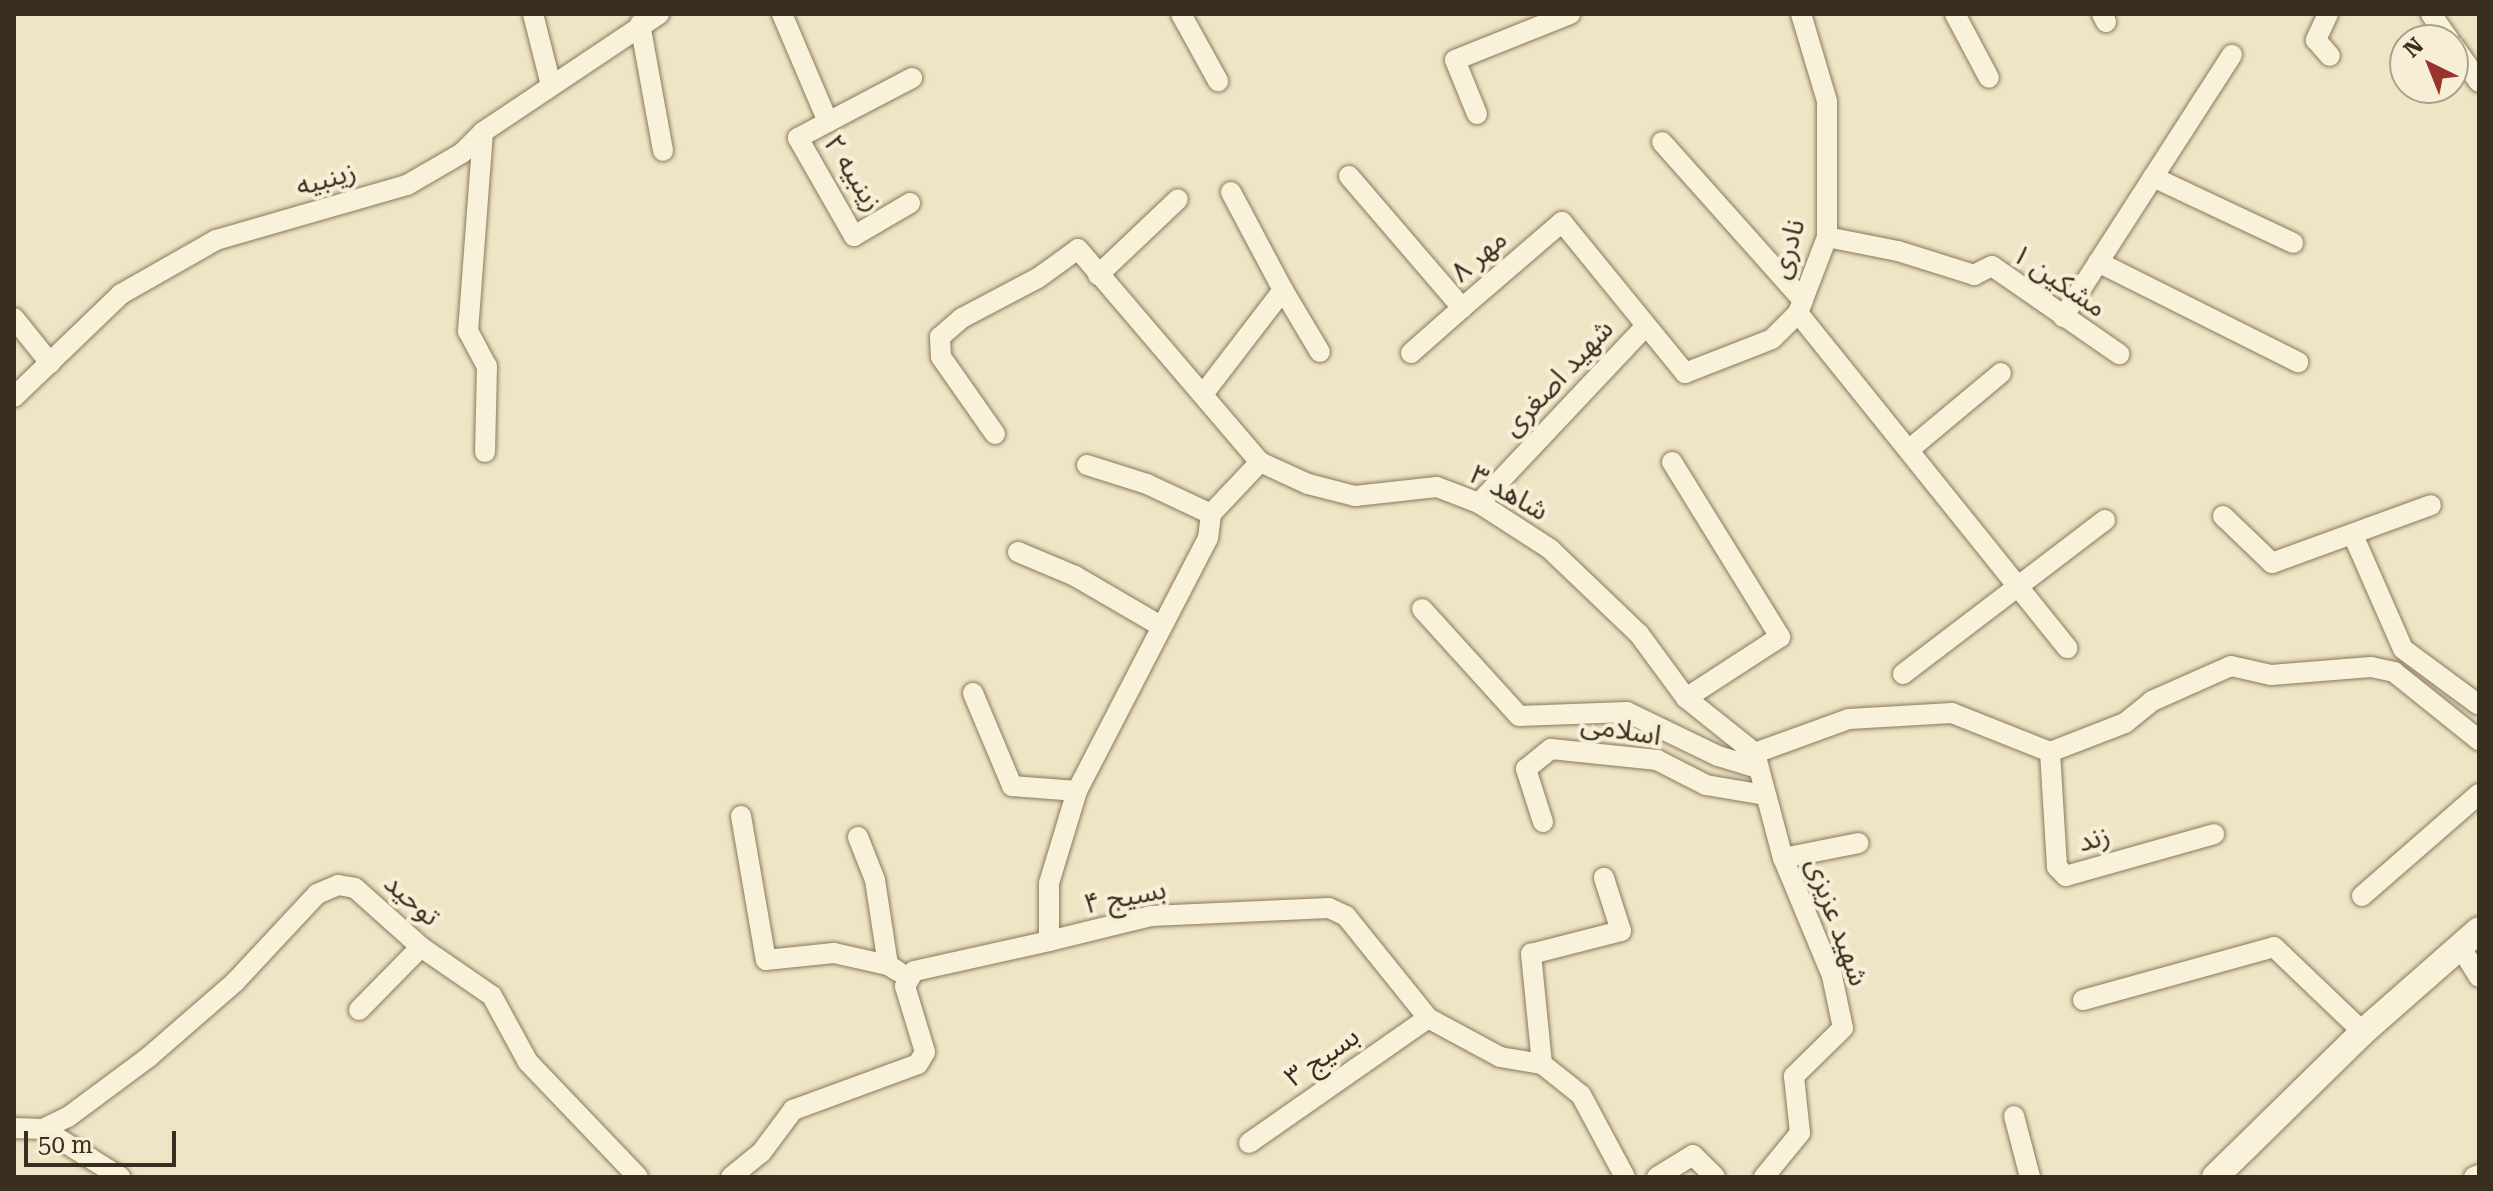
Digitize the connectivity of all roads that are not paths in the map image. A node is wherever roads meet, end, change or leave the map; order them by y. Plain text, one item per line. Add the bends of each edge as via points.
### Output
1 (533, 14) edge
2 (659, 14) edge
3 (782, 14) edge
4 (1181, 14) edge
5 (1570, 14) edge
6 (1801, 14) edge
7 (1955, 14) edge
8 (2328, 14) edge
9 (631, 23) edge
10 (2232, 55) dead end
11 (2330, 56) dead end
12 (912, 78) dead end
13 (1989, 78) dead end
14 (1218, 81) dead end
15 (551, 85) junction
16 (1477, 114) dead end
17 (828, 122) junction
18 (483, 132) junction
19 (1662, 142) dead end
20 (663, 151) dead end
21 (1349, 176) dead end
22 (2153, 177) junction
23 (1231, 192) dead end
24 (1178, 199) dead end
25 (910, 203) dead end
26 (1827, 237) junction
27 (2293, 243) dead end
28 (2098, 262) junction
29 (1098, 275) junction
30 (1283, 290) junction
31 (1800, 306) junction
32 (1462, 308) junction
33 (2063, 317) junction
34 (14, 318) edge
35 (1645, 327) junction
36 (1320, 352) dead end
37 (1411, 353) dead end
38 (2119, 354) dead end
39 (2298, 362) dead end
40 (50, 363) junction
41 (2001, 373) dead end
42 (1204, 393) junction
43 (14, 397) edge
44 (995, 434) dead end
45 (1911, 448) junction
46 (485, 452) dead end
47 (1260, 462) junction
48 (1672, 462) dead end
49 (1087, 465) dead end
50 (1479, 503) junction
51 (2431, 505) dead end
52 (1211, 514) junction
53 (2223, 516) dead end
54 (2105, 520) dead end
55 (2353, 535) junction
56 (1018, 552) dead end
57 (2019, 587) junction
58 (1422, 609) dead end
59 (1161, 626) junction
60 (2067, 648) dead end
61 (1903, 674) dead end
62 (973, 693) dead end
63 (1686, 698) junction
64 (2479, 705) edge
65 (2479, 740) edge
66 (2050, 752) junction
67 (1756, 760) junction
68 (1077, 791) junction
69 (2479, 794) edge
70 (1765, 795) junction
71 (741, 816) dead end
72 (1543, 822) dead end
73 (2214, 834) dead end
74 (858, 837) dead end
75 (1859, 843) dead end
76 (1783, 858) junction
77 (1604, 878) dead end
78 (2362, 896) dead end
79 (2470, 939) edge
80 (1049, 941) junction
81 (421, 947) junction
82 (888, 965) junction
83 (2479, 977) edge
84 (909, 979) junction
85 (2083, 1000) dead end
86 (359, 1010) dead end
87 (1428, 1018) junction
88 (2363, 1032) junction
89 (1542, 1064) junction
90 (2014, 1116) dead end
91 (14, 1128) edge
92 (43, 1129) junction
93 (1249, 1143) dead end
94 (120, 1177) edge
95 (638, 1177) edge
96 (731, 1177) edge
97 (1625, 1177) edge
98 (1657, 1177) edge
99 (1715, 1177) edge
100 (1764, 1177) edge
101 (2030, 1177) edge
102 (2215, 1177) edge

1 - 15 street
2 - 9 street, زینبیه
3 - 17 street, زینبیه ۲
4 - 14 street
5 - 16 street via 1455,60
6 - 26 street, نادری via 1827,101
7 - 13 street
8 - 11 street via 2316,40
9 - 15 street, زینبیه
9 - 20 street
10 - 22 street
12 - 17 street
15 - 18 street, زینبیه
17 - 25 street, زینبیه ۲ via 798,138 854,236
18 - 40 street, زینبیه via 462,153 407,185 216,240 121,294
18 - 46 street via 468,331 487,366
19 - 31 street
21 - 32 street, مهر ۸
22 - 27 street
22 - 28 street
23 - 30 street
24 - 29 street
26 - 31 street, نادری
26 - 33 street, مشکین ۱ via 1898,251 1974,275 1992,266
28 - 33 street
28 - 39 street
29 - 42 street, شاهد ۳
29 - 44 street, شاهد ۳ via 1078,249 1038,278 962,318 940,337 941,357
30 - 36 street
30 - 42 street
31 - 35 street, نادری via 1772,339 1685,373
31 - 45 street
32 - 35 street, مهر ۸ via 1562,222
32 - 37 street
33 - 38 street, مشکین ۱
34 - 40 street
35 - 50 street, شهید اصغری
40 - 43 street, زینبیه
41 - 45 street
42 - 47 street, شاهد ۳
45 - 57 street
47 - 50 street, شاهد ۳ via 1308,484 1355,496 1437,487
47 - 52 street, بسیج ۴
48 - 63 street via 1780,637
49 - 52 street via 1147,484
50 - 63 street, شاهد ۳ via 1550,549 1639,634
51 - 55 street
52 - 59 street, بسیج ۴ via 1208,538
53 - 55 street via 2272,563
54 - 57 street
55 - 64 street via 2403,649
56 - 59 street via 1075,576
57 - 60 street
57 - 61 street
58 - 67 street via 1519,716 1627,712 1718,756
59 - 68 street, بسیج ۴
62 - 68 street via 1012,786
63 - 67 street, شاهد ۳
65 - 66 street via 2394,672 2371,667 2271,675 2231,666 2152,701 2125,723
66 - 67 street via 1952,713 1849,719
66 - 73 street, زند via 2057,867 2066,876
67 - 70 street, شهید عزیزی
68 - 80 street, بسیج ۴ via 1049,883
69 - 78 street
70 - 72 street, اسلامی via 1706,785 1657,760 1551,749 1526,769
70 - 76 street, شهید عزیزی
71 - 82 street via 766,960 834,953
74 - 82 street via 875,880
75 - 76 street
76 - 100 street, شهید عزیزی via 1832,976 1843,1028 1794,1076 1800,1133
77 - 89 street via 1621,931 1531,954
79 - 83 street
79 - 88 street
80 - 84 street via 914,971
80 - 87 street, بسیج ۴ via 1151,916 1329,908 1346,916
81 - 86 street
81 - 92 street, توحید via 355,888 338,885 317,894 235,982 150,1056 68,1117
81 - 95 street, توحید via 492,996 528,1062
82 - 84 street
84 - 96 street via 905,986 925,1052 918,1064 793,1110 761,1153
85 - 88 street via 2274,947
87 - 89 street, بسیج ۴ via 1500,1057
87 - 93 street, بسیج ۳
88 - 102 street
89 - 97 street, بسیج ۴ via 1581,1095
90 - 101 street
91 - 92 street
92 - 94 street
98 - 99 street via 1693,1155

